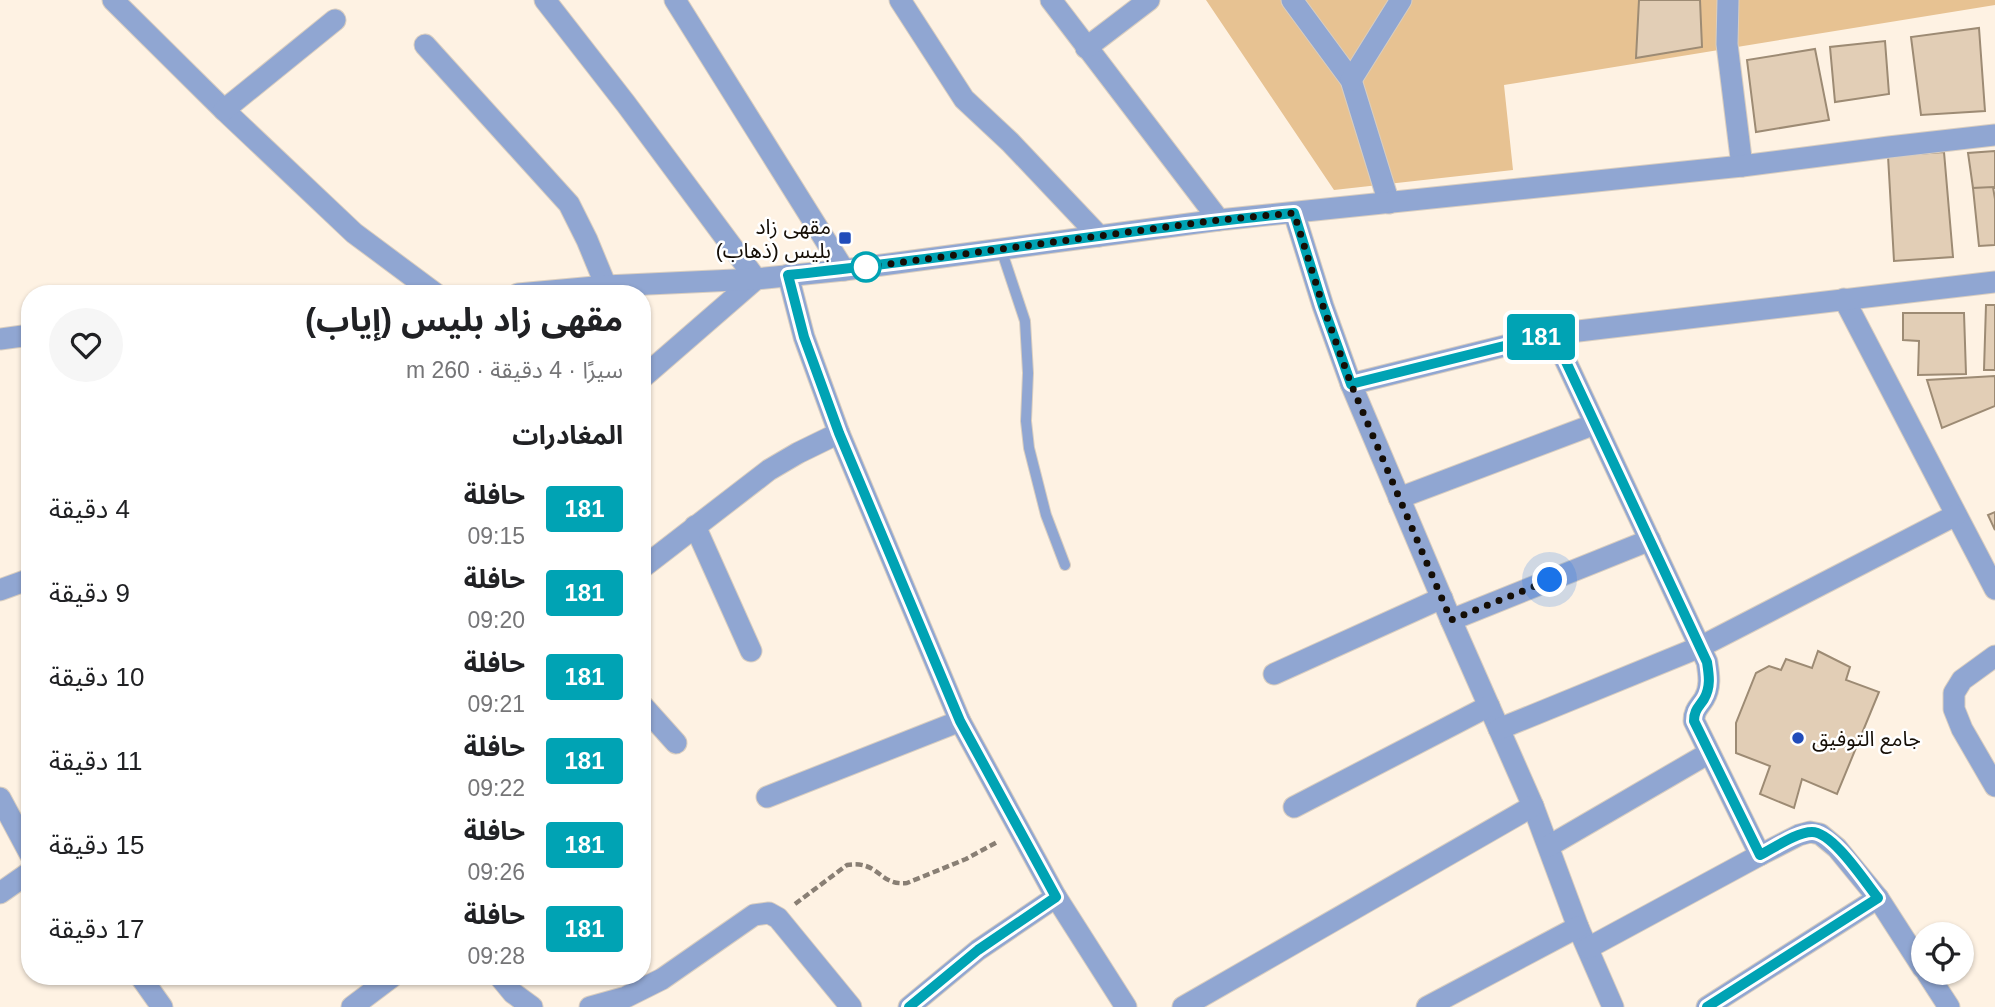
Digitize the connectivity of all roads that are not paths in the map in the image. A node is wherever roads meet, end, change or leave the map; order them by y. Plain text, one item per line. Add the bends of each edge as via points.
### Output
1 (113, 0) edge
2 (545, 0) edge
3 (675, 0) edge
4 (900, 0) edge
5 (1051, 0) edge
6 (1149, 0) edge
7 (1292, 0) edge
8 (1402, 0) edge
9 (1728, 0) edge
10 (335, 20) dead end
11 (425, 45) dead end
12 (1086, 48) junction
13 (1351, 79) junction
14 (224, 110) junction
15 (1995, 135) edge
16 (1742, 166) junction
17 (1389, 203) junction
18 (1294, 213) junction
19 (1219, 220) junction
20 (1099, 236) junction
21 (1001, 249) junction
22 (844, 270) junction
23 (788, 275) junction
24 (757, 279) junction
25 (1995, 282) edge
26 (424, 285) edge
27 (606, 285) edge
28 (628, 285) edge
29 (1844, 299) junction
30 (1553, 334) junction
31 (21, 336) edge
32 (0, 339) edge
33 (651, 370) edge
34 (1351, 384) junction
35 (1595, 424) junction
36 (839, 433) junction
37 (1399, 498) junction
38 (1956, 515) junction
39 (695, 526) junction
40 (1650, 540) junction
41 (651, 561) edge
42 (1065, 565) dead end
43 (21, 582) edge
44 (1995, 589) edge
45 (0, 590) edge
46 (1442, 598) junction
47 (1451, 620) junction
48 (1700, 647) junction
49 (751, 651) dead end
50 (1995, 656) edge
51 (1274, 674) dead end
52 (1489, 706) junction
53 (651, 715) edge
54 (960, 721) junction
55 (1499, 729) junction
56 (676, 743) dead end
57 (1709, 753) junction
58 (1995, 786) edge
59 (767, 797) dead end
60 (1, 801) edge
61 (1533, 806) junction
62 (1294, 807) dead end
63 (21, 838) edge
64 (1549, 846) junction
65 (1760, 855) junction
66 (21, 878) edge
67 (0, 893) edge
68 (1056, 897) junction
69 (1878, 898) junction
70 (1578, 927) junction
71 (1588, 948) junction
72 (1911, 949) edge
73 (651, 984) edge
74 (146, 985) edge
75 (381, 985) edge
76 (506, 985) edge
77 (650, 985) edge
78 (1935, 985) edge
79 (162, 1007) edge
80 (352, 1007) edge
81 (533, 1007) edge
82 (590, 1007) edge
83 (851, 1007) edge
84 (909, 1007) edge
85 (1126, 1007) edge
86 (1183, 1007) edge
87 (1427, 1007) edge
88 (1613, 1007) edge
89 (1707, 1007) edge
90 (1949, 1007) edge

1 - 14 street
2 - 24 street
3 - 22 street
4 - 20 street via 964,99
5 - 12 street
6 - 12 street
7 - 13 street
8 - 13 street
9 - 16 street via 1727,44
10 - 14 street
11 - 27 street via 569,204
12 - 19 street
13 - 17 street
14 - 26 street via 354,233
15 - 16 street
16 - 17 street
17 - 18 street
18 - 19 street
18 - 34 street
19 - 20 street
20 - 21 street
21 - 22 street
21 - 42 lane via 1026,321 1028,448
22 - 23 street
23 - 24 street
23 - 36 street via 804,337
24 - 28 street
24 - 33 street
25 - 29 street
29 - 30 street
29 - 38 street
30 - 34 street
30 - 35 street
31 - 32 street
34 - 37 street
35 - 37 street
35 - 40 street
36 - 39 street via 769,470
36 - 54 street
37 - 46 street
38 - 44 street
38 - 48 street
39 - 41 street
39 - 49 street
40 - 47 street
40 - 48 street
43 - 45 street
46 - 47 street
46 - 51 street
47 - 52 street
48 - 55 street
48 - 57 street via 1710,681 1694,721
50 - 58 street via 1962,680 1954,693 1962,729
52 - 55 street
52 - 62 street
53 - 56 street
54 - 59 street
54 - 68 street
55 - 61 street
57 - 64 street
57 - 65 street
60 - 63 street
61 - 64 street
61 - 86 street
64 - 70 street
65 - 69 street via 1800,835 1820,834
65 - 71 street
66 - 67 street
68 - 84 street via 978,950
68 - 85 street
69 - 72 street
69 - 89 street
70 - 71 street
70 - 87 street
71 - 88 street
73 - 83 street via 754,915 769,913
74 - 79 street
75 - 80 street
76 - 81 street
77 - 82 street
78 - 90 street

